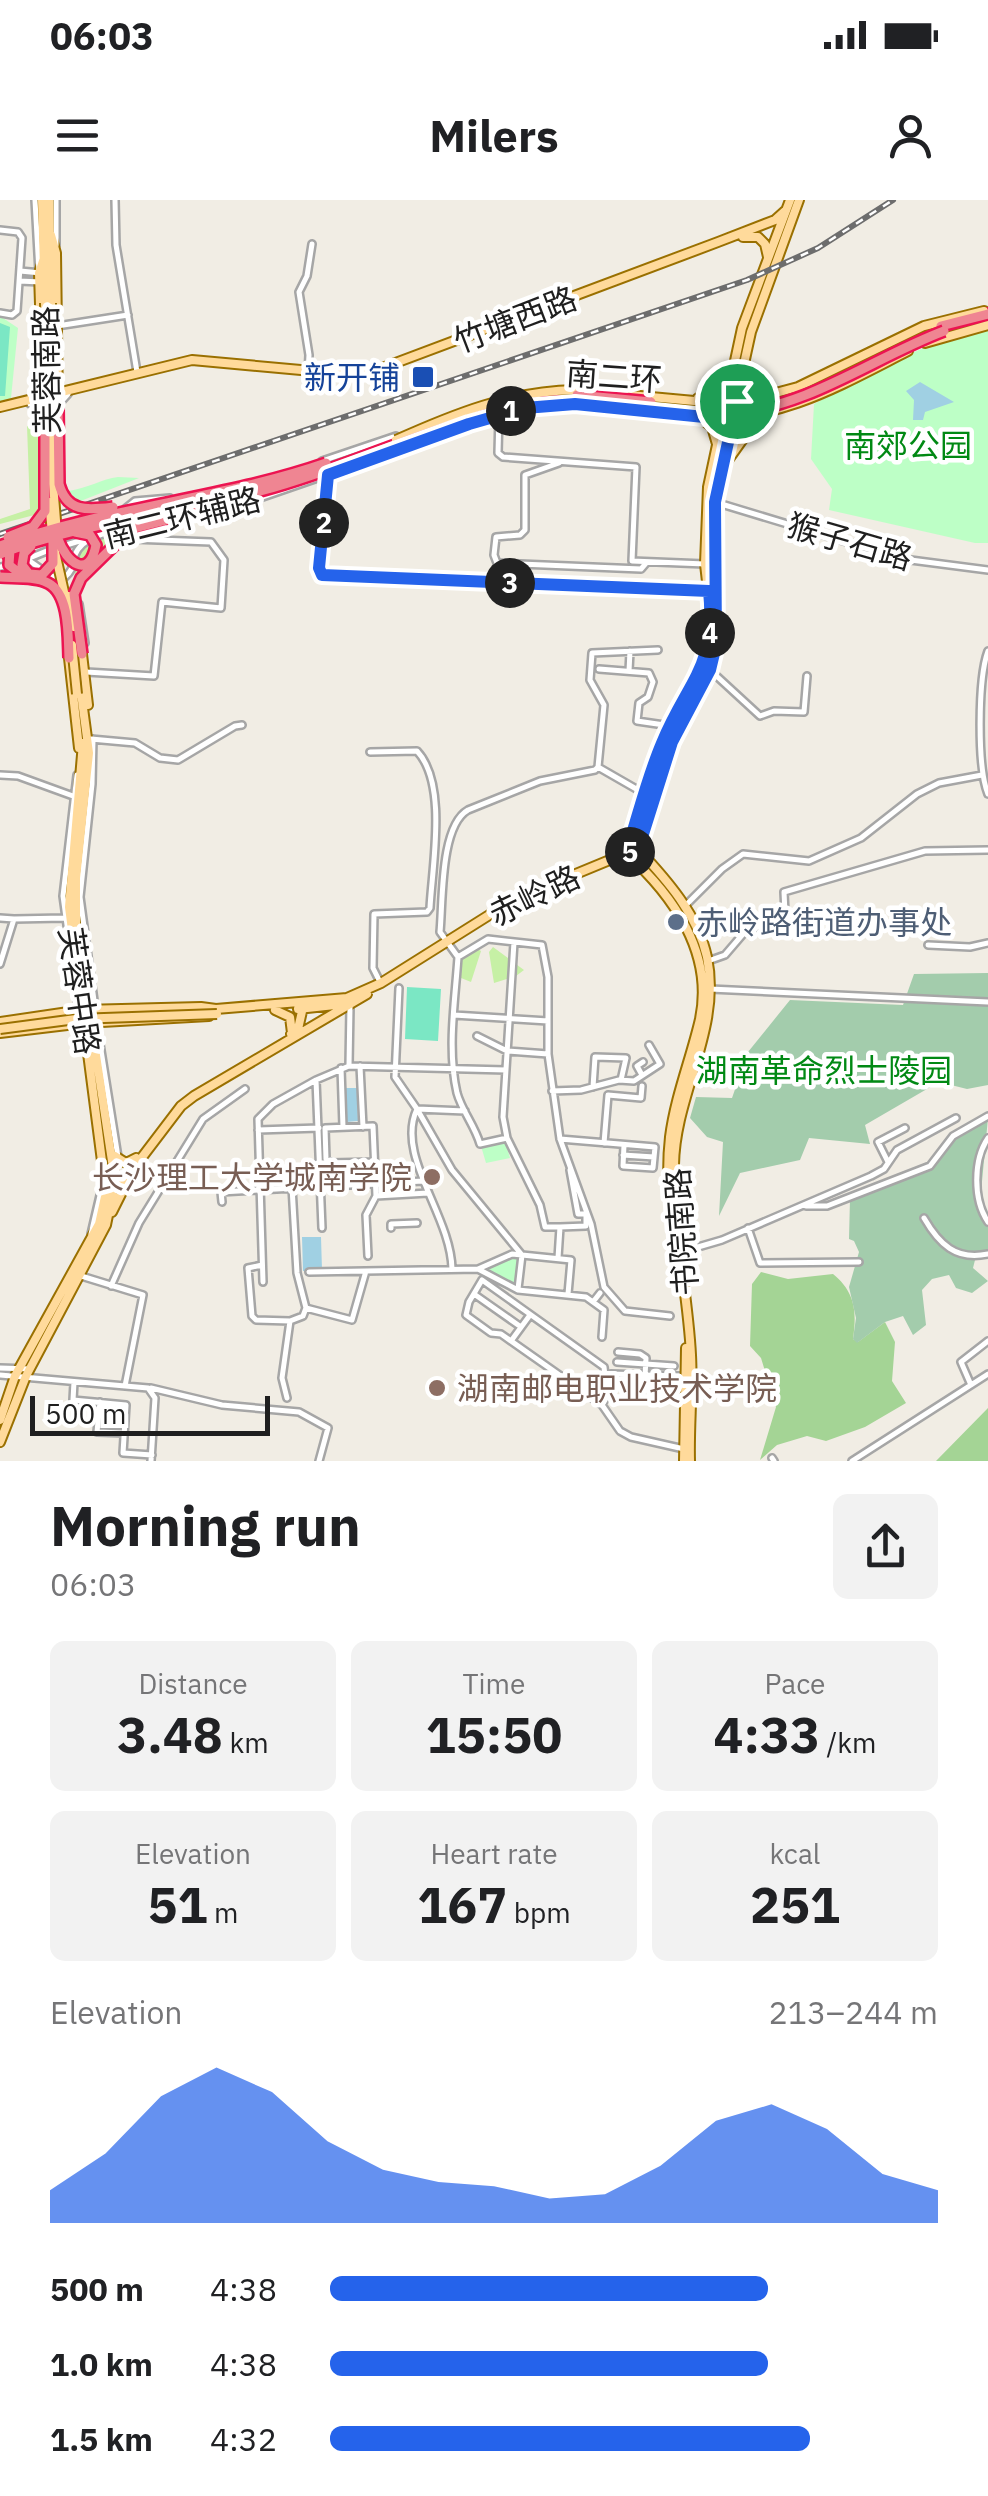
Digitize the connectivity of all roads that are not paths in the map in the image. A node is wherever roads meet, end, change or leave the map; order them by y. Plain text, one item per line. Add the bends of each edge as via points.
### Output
1 (46, 200) edge
2 (115, 200) edge
3 (790, 200) edge
4 (799, 200) edge
5 (785, 211) junction
6 (0, 230) edge
7 (50, 235) junction
8 (312, 244) dead end
9 (56, 253) junction
10 (768, 257) junction
11 (20, 271) junction
12 (42, 278) junction
13 (19, 280) junction
14 (48, 303) junction
15 (0, 314) edge
16 (128, 315) junction
17 (988, 316) edge
18 (950, 318) junction
19 (972, 318) junction
20 (57, 326) junction
21 (942, 328) junction
22 (741, 357) junction
23 (137, 372) junction
24 (308, 372) junction
25 (80, 387) junction
26 (588, 390) junction
27 (775, 394) junction
28 (51, 395) junction
29 (684, 401) junction
30 (30, 402) junction
31 (732, 402) junction
32 (588, 406) junction
33 (0, 409) edge
34 (776, 412) junction
35 (499, 415) junction
36 (698, 418) junction
37 (729, 419) junction
38 (397, 443) junction
39 (717, 452) junction
40 (562, 462) junction
41 (721, 471) junction
42 (328, 475) junction
43 (51, 482) junction
44 (268, 490) junction
45 (191, 500) junction
46 (715, 502) junction
47 (52, 506) dead end
48 (84, 520) junction
49 (149, 526) junction
50 (68, 532) junction
51 (129, 535) junction
52 (40, 540) junction
53 (22, 542) junction
54 (0, 543) edge
55 (57, 545) junction
56 (0, 554) edge
57 (99, 559) junction
58 (648, 562) junction
59 (73, 564) junction
60 (704, 564) junction
61 (0, 566) edge
62 (988, 570) edge
63 (47, 572) junction
64 (0, 577) edge
65 (34, 579) junction
66 (73, 583) junction
67 (709, 591) junction
68 (78, 596) junction
69 (59, 602) junction
70 (630, 650) junction
71 (658, 650) dead end
72 (988, 651) edge
73 (82, 654) joint
74 (70, 658) joint
75 (599, 670) dead end
76 (710, 670) junction
77 (628, 671) junction
78 (69, 672) junction
79 (84, 672) junction
80 (807, 676) dead end
81 (79, 694) junction
82 (242, 726) dead end
83 (671, 726) junction
84 (90, 739) junction
85 (79, 748) junction
86 (370, 752) dead end
87 (86, 757) junction
88 (598, 767) junction
89 (0, 775) edge
90 (982, 775) junction
91 (645, 794) junction
92 (988, 794) edge
93 (77, 797) junction
94 (638, 850) junction
95 (988, 850) edge
96 (628, 855) junction
97 (684, 906) junction
98 (0, 918) edge
99 (67, 918) junction
100 (14, 919) junction
101 (448, 942) junction
102 (514, 942) junction
103 (988, 943) edge
104 (928, 945) dead end
105 (458, 957) junction
106 (708, 961) junction
107 (0, 964) edge
108 (382, 984) junction
109 (399, 988) dead end
110 (710, 990) junction
111 (988, 1002) edge
112 (350, 1005) junction
113 (304, 1006) junction
114 (86, 1010) junction
115 (274, 1010) junction
116 (217, 1011) junction
117 (454, 1015) junction
118 (509, 1018) junction
119 (548, 1021) junction
120 (88, 1023) junction
121 (0, 1027) edge
122 (303, 1031) junction
123 (292, 1033) junction
124 (478, 1036) dead end
125 (648, 1045) dead end
126 (507, 1052) junction
127 (548, 1054) junction
128 (643, 1062) dead end
129 (396, 1065) junction
130 (349, 1066) junction
131 (360, 1066) junction
132 (341, 1068) junction
133 (453, 1068) junction
134 (506, 1070) junction
135 (642, 1076) junction
136 (316, 1080) junction
137 (621, 1080) junction
138 (642, 1086) dead end
139 (593, 1087) junction
140 (245, 1089) dead end
141 (552, 1092) junction
142 (417, 1109) junction
143 (465, 1111) junction
144 (988, 1116) edge
145 (956, 1118) dead end
146 (362, 1126) junction
147 (343, 1127) junction
148 (318, 1128) junction
149 (905, 1128) dead end
150 (258, 1130) junction
151 (507, 1138) junction
152 (988, 1138) edge
153 (560, 1139) junction
154 (604, 1143) junction
155 (624, 1145) junction
156 (624, 1155) junction
157 (116, 1157) junction
158 (136, 1158) junction
159 (654, 1158) junction
160 (374, 1162) junction
161 (888, 1162) junction
162 (132, 1169) junction
163 (423, 1181) junction
164 (376, 1183) junction
165 (110, 1186) junction
166 (321, 1186) junction
167 (292, 1188) junction
168 (260, 1190) junction
169 (429, 1193) junction
170 (376, 1196) junction
171 (222, 1202) dead end
172 (803, 1205) junction
173 (924, 1218) dead end
174 (988, 1222) edge
175 (416, 1223) dead end
176 (106, 1225) junction
177 (560, 1227) junction
178 (322, 1228) dead end
179 (391, 1228) dead end
180 (748, 1228) junction
181 (91, 1238) junction
182 (512, 1242) junction
183 (681, 1252) junction
184 (512, 1254) junction
185 (988, 1254) edge
186 (522, 1255) junction
187 (368, 1256) dead end
188 (558, 1258) junction
189 (859, 1262) dead end
190 (262, 1265) junction
191 (452, 1269) junction
192 (478, 1269) junction
193 (366, 1271) junction
194 (309, 1272) dead end
195 (78, 1275) junction
196 (263, 1282) dead end
197 (111, 1286) junction
198 (518, 1290) junction
199 (600, 1292) dead end
200 (473, 1294) junction
201 (568, 1294) junction
202 (593, 1302) junction
203 (306, 1308) junction
204 (530, 1315) junction
205 (670, 1316) dead end
206 (290, 1321) junction
207 (521, 1327) junction
208 (602, 1337) dead end
209 (511, 1340) junction
210 (988, 1341) edge
211 (618, 1352) dead end
212 (617, 1362) dead end
213 (646, 1364) junction
214 (674, 1366) dead end
215 (0, 1371) edge
216 (22, 1372) junction
217 (611, 1374) dead end
218 (988, 1374) edge
219 (644, 1376) junction
220 (680, 1376) dead end
221 (74, 1382) junction
222 (972, 1385) junction
223 (125, 1386) junction
224 (148, 1388) junction
225 (287, 1398) dead end
226 (100, 1402) junction
227 (602, 1405) junction
228 (0, 1420) edge
229 (124, 1434) junction
230 (0, 1442) edge
231 (684, 1449) junction
232 (152, 1458) edge
233 (319, 1461) edge
234 (687, 1461) edge
235 (852, 1461) edge

1 - 7 main road, 芙蓉南路
1 - 9 street
1 - 12 street
1 - 12 main road, 芙蓉南路
2 - 16 street
3 - 5 main road
4 - 22 main road
5 - 10 main road
5 - 24 main road, 竹塘西路 via 771,222 391,366 358,374
6 - 11 street via 20,234
7 - 9 main road
7 - 14 main road, 芙蓉南路
8 - 24 street via 299,292
9 - 20 main road
10 - 22 main road via 745,318
10 - 24 main road, 竹塘西路 via 762,240 748,236 391,369 358,376
11 - 12 street
11 - 13 street
12 - 13 street
12 - 14 main road, 芙蓉南路
12 - 28 main road
13 - 15 street via 17,310
14 - 55 main road, 芙蓉南路, bridge via 48,474
16 - 20 street
16 - 23 street
17 - 18 main road, 南二环辅路
17 - 19 highway
17 - 21 highway, 南二环
17 - 34 main road, 南二环辅路
18 - 19 highway
18 - 27 main road, 南二环辅路
19 - 21 highway, 南二环
20 - 28 main road
21 - 38 highway, 南二环, bridge via 760,403 706,408 545,396 491,407
22 - 27 main road via 752,387
22 - 29 main road via 716,391
22 - 31 main road
23 - 24 main road, 竹塘西路 via 204,360
23 - 25 main road, 竹塘西路
24 - 28 main road, 竹塘西路 via 194,363
25 - 28 main road, 竹塘西路
25 - 28 street via 67,385
26 - 29 main road, 南二环辅路
26 - 38 main road, bridge via 490,402
26 - 55 street, 南二环辅路 via 501,402 216,491 135,501 125,509 122,526
27 - 31 main road, 南二环辅路
28 - 30 main road, 竹塘西路
28 - 30 street via 38,390
28 - 43 street
28 - 43 street via 63,463
28 - 45 highway, bridge via 59,484 72,506
28 - 54 highway, bridge via 44,514
29 - 31 main road, 南二环辅路
30 - 33 main road, 竹塘西路
31 - 37 main road
32 - 35 street, 南二环辅路
32 - 36 main road, 南二环辅路
32 - 38 main road, bridge via 508,414
34 - 37 main road, 南二环辅路
34 - 41 main road via 748,432
35 - 40 street via 503,458
35 - 42 street, 南二环辅路
36 - 37 main road, 南二环辅路
36 - 39 main road via 715,432
37 - 39 main road
37 - 41 main road
38 - 44 highway, 南二环, bridge
38 - 45 highway, 南二环, bridge
39 - 60 main road
40 - 58 street via 636,468 632,561
40 - 58 street via 525,475 525,530 496,537 497,562 640,569
41 - 46 main road
42 - 49 street, 南二环辅路
42 - 67 street via 322,575
43 - 47 street
44 - 50 highway, 南二环, bridge
44 - 57 highway, bridge via 137,526
45 - 48 highway, 南二环, bridge
46 - 62 street, 猴子石路 via 903,559
46 - 76 main road via 718,617
48 - 53 highway, 南二环, bridge
48 - 57 highway, bridge via 100,522 108,532
49 - 51 street
49 - 59 street, 南二环辅路 via 88,540
50 - 52 highway, 南二环, bridge
50 - 55 highway, bridge via 94,540 89,561 69,561
51 - 66 street
51 - 79 street via 211,542 224,560 221,608 162,602 154,676
52 - 53 highway, 南二环, bridge
52 - 55 highway, bridge via 22,556 33,575 52,568
53 - 54 highway, 南二环, bridge
53 - 56 highway, bridge
53 - 65 highway, bridge via 8,560 15,573
55 - 59 street
55 - 61 street, 南二环辅路
55 - 63 street via 45,557
55 - 81 main road, 芙蓉中路, bridge
57 - 73 highway, bridge via 75,588
58 - 60 street
59 - 63 street, 南二环辅路 via 60,578
59 - 66 street
60 - 67 main road
61 - 63 street, 南二环辅路 via 27,562
63 - 69 street
64 - 65 highway, bridge
65 - 74 highway, bridge via 58,592
66 - 68 street
67 - 83 main road via 712,617 703,667
68 - 69 street via 62,594
68 - 79 street
69 - 78 street
70 - 71 street
70 - 77 street
70 - 88 street via 595,651 591,657 590,680 604,705
72 - 90 street via 981,689
73 - 79 main road
74 - 78 main road
75 - 77 street
76 - 80 street via 760,716 804,712
76 - 94 main road via 672,742
77 - 83 street via 649,672 653,682 636,721
78 - 85 main road
79 - 84 main road
81 - 84 main road
81 - 87 main road, 芙蓉中路
82 - 84 street via 178,760 160,758 135,742
83 - 91 main road
84 - 87 main road, 芙蓉中路
84 - 114 street via 80,897
85 - 87 main road
85 - 93 street
86 - 108 street via 417,751 435,800 430,908 374,914 372,968
87 - 93 main road, 芙蓉中路
87 - 114 main road, 芙蓉中路 via 75,900
88 - 91 street
88 - 101 street via 540,781 457,816 449,835 440,932
89 - 93 street
90 - 92 street
90 - 97 street via 939,783 848,846 809,861 743,854
91 - 96 main road
93 - 99 main road, 芙蓉中路
94 - 96 main road, 赤岭路
94 - 97 main road, 书院南路
95 - 106 street via 925,851 784,892 785,913
96 - 101 main road, 赤岭路 via 537,890
96 - 231 main road, 书院南路 via 670,900 693,939 703,988 668,1164 686,1344
97 - 106 main road, 书院南路
98 - 100 street
99 - 100 street
99 - 114 main road, 芙蓉中路
100 - 107 street
101 - 105 street
101 - 108 main road, 赤岭路
101 - 112 main road, 赤岭路
102 - 105 street via 488,939
102 - 118 street
102 - 119 street via 542,945
103 - 104 street
105 - 117 street
106 - 110 main road, 书院南路
108 - 113 main road, 赤岭路
109 - 129 street
110 - 111 street
110 - 183 main road, 书院南路 via 676,1136
112 - 113 main road
112 - 122 main road, 赤岭路
112 - 130 street
113 - 115 main road
113 - 116 main road
113 - 122 main road via 309,1018
113 - 123 main road
114 - 116 main road
114 - 120 main road, 芙蓉中路
114 - 121 main road
115 - 116 main road
115 - 123 main road via 290,1018
116 - 120 main road via 202,1019
116 - 121 main road, bridge
117 - 118 street
117 - 133 street
118 - 119 street
118 - 126 street
119 - 127 street
120 - 121 main road
120 - 157 main road, 芙蓉中路
120 - 165 main road, 芙蓉中路
120 - 181 street via 102,1168
122 - 162 main road, 赤岭路 via 181,1106
123 - 158 main road via 192,1093
124 - 126 street
125 - 135 street via 660,1064
126 - 127 street
126 - 134 street
127 - 141 street
128 - 135 street via 637,1066
129 - 131 street
129 - 133 street
129 - 142 street via 395,1077
130 - 131 street
130 - 132 street
131 - 146 street
132 - 136 street
132 - 147 street
133 - 134 street
133 - 143 street
134 - 151 street
135 - 137 street
136 - 148 street
136 - 150 street via 273,1104 258,1119
137 - 139 street
137 - 139 street via 626,1058 595,1057
138 - 154 street via 641,1098 608,1095
139 - 141 street
140 - 197 street via 192,1135
141 - 153 street
142 - 143 street
142 - 163 street via 411,1121
142 - 182 street via 452,1171
143 - 151 street via 480,1144
144 - 172 street via 953,1136 930,1166 827,1206
145 - 161 street via 897,1150
146 - 147 street
146 - 160 street via 373,1126
147 - 160 street via 325,1128 326,1159
148 - 150 street
148 - 166 street
149 - 161 street via 878,1142
150 - 168 street
151 - 177 street via 545,1226
152 - 174 street via 977,1192
153 - 154 street
153 - 177 street via 586,1226
153 - 205 street via 591,1224 604,1287 625,1312
154 - 155 street
155 - 156 street
155 - 159 street via 654,1148
156 - 159 street
156 - 159 street via 623,1166 652,1168
157 - 158 main road via 126,1164
157 - 165 main road, 芙蓉中路
158 - 165 main road
160 - 164 street
161 - 172 street via 872,1176
162 - 165 main road, 赤岭路
162 - 176 main road, 赤岭路
163 - 164 street
163 - 169 street
164 - 166 street
164 - 170 street
165 - 176 main road, 芙蓉中路
165 - 181 main road, 芙蓉中路
166 - 167 street
166 - 178 street
167 - 168 street
167 - 203 street
168 - 171 street via 221,1192
168 - 190 street
169 - 170 street
169 - 191 street via 448,1238
170 - 187 street via 366,1215
172 - 180 street
173 - 185 street via 950,1251
175 - 179 street
176 - 195 main road, 芙蓉中路
177 - 188 street
180 - 183 street
180 - 189 street via 760,1263
181 - 216 main road, 芙蓉中路
182 - 184 street
182 - 186 street
183 - 234 main road, 书院南路 via 691,1356
184 - 186 street
184 - 192 street
186 - 188 street
186 - 198 street
188 - 201 street via 571,1260
190 - 196 street
190 - 206 street via 248,1268 252,1316
191 - 192 street
191 - 193 street
192 - 198 street
193 - 194 street
193 - 203 street via 352,1320
195 - 197 street
195 - 216 main road, 芙蓉中路
197 - 223 street via 142,1296
198 - 201 street
199 - 202 street
200 - 204 street via 482,1280
200 - 207 street
200 - 209 street via 466,1315
201 - 202 street
202 - 208 street via 604,1310
203 - 206 street
204 - 207 street
204 - 227 street via 604,1367
206 - 225 street via 282,1378
207 - 209 street
209 - 227 street
210 - 222 street via 960,1362
211 - 213 street via 640,1354
212 - 213 street
213 - 214 street
213 - 219 street
215 - 216 street
216 - 221 street
216 - 228 main road, 芙蓉中路
216 - 230 main road, 芙蓉中路
217 - 219 street
218 - 222 street
219 - 220 street
221 - 223 street
221 - 226 street via 73,1400
222 - 235 street
223 - 224 street
224 - 232 street via 156,1398
224 - 233 street via 222,1405 299,1412 328,1428
226 - 229 street via 126,1404
226 - 229 street via 97,1432
227 - 231 street via 631,1437
229 - 232 street via 123,1454
231 - 234 main road, 书院南路

